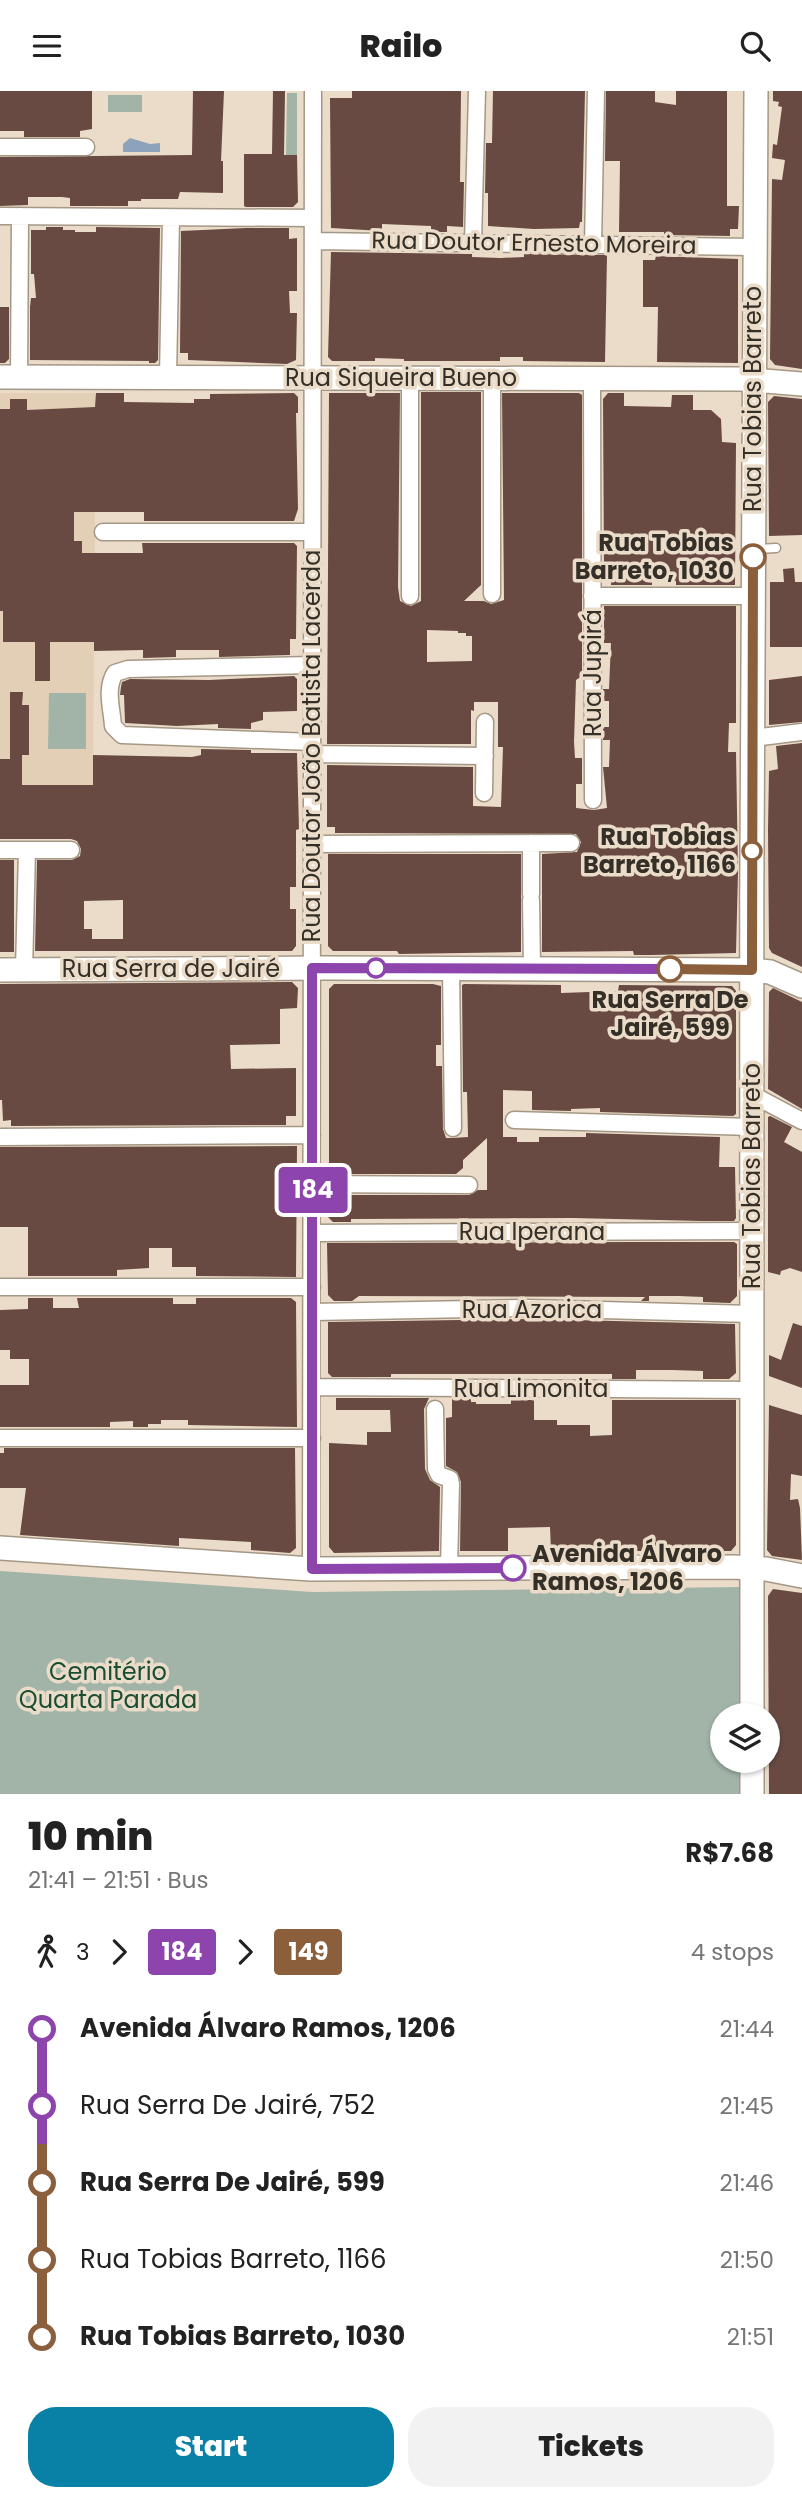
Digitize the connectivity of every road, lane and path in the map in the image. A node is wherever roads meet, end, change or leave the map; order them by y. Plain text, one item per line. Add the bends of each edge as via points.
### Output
1 (313, 91) edge
2 (477, 91) edge
3 (596, 91) edge
4 (756, 91) edge
5 (0, 147) edge
6 (86, 147) dead end
7 (0, 216) edge
8 (20, 216) junction
9 (171, 218) junction
10 (313, 218) junction
11 (313, 241) junction
12 (474, 242) junction
13 (593, 244) junction
14 (754, 247) junction
15 (9, 377) edge
16 (168, 377) junction
17 (313, 377) junction
18 (410, 377) junction
19 (492, 378) junction
20 (592, 379) junction
21 (753, 380) junction
22 (802, 384) edge
23 (103, 531) dead end
24 (313, 532) junction
25 (492, 594) dead end
26 (410, 596) dead end
27 (592, 596) junction
28 (752, 596) junction
29 (312, 665) junction
30 (485, 722) dead end
31 (802, 732) edge
32 (752, 737) junction
33 (312, 748) junction
34 (485, 755) junction
35 (484, 793) dead end
36 (593, 800) dead end
37 (531, 843) junction
38 (571, 843) dead end
39 (313, 844) junction
40 (0, 850) edge
41 (27, 850) junction
42 (71, 851) dead end
43 (312, 968) junction
44 (451, 968) junction
45 (532, 968) junction
46 (0, 970) edge
47 (24, 970) junction
48 (752, 970) junction
49 (802, 986) edge
50 (753, 1095) junction
51 (514, 1120) dead end
52 (802, 1121) edge
53 (752, 1127) junction
54 (453, 1128) dead end
55 (312, 1135) junction
56 (0, 1137) edge
57 (313, 1184) junction
58 (469, 1185) dead end
59 (752, 1231) junction
60 (313, 1233) junction
61 (0, 1287) edge
62 (312, 1287) junction
63 (313, 1312) junction
64 (751, 1314) junction
65 (313, 1387) junction
66 (750, 1390) junction
67 (435, 1409) dead end
68 (0, 1438) edge
69 (312, 1438) junction
70 (0, 1548) edge
71 (752, 1567) junction
72 (449, 1568) junction
73 (312, 1569) junction
74 (802, 1576) edge
75 (752, 1703) edge
76 (752, 1773) edge
77 (752, 1794) edge

1 - 10 street, Rua Doutor João Batista Lacerda
2 - 12 street
3 - 13 street
4 - 14 main road, Rua Tobias Barreto
5 - 6 street
7 - 8 street
8 - 9 street
8 - 15 street
9 - 10 street
9 - 16 street
10 - 11 street, Rua Doutor João Batista Lacerda
11 - 12 street, Rua Doutor Ernesto Moreira
11 - 17 street, Rua Doutor João Batista Lacerda
12 - 13 street, Rua Doutor Ernesto Moreira
13 - 14 street, Rua Doutor Ernesto Moreira
14 - 21 main road, Rua Tobias Barreto
15 - 16 main road, Rua Siqueira Bueno
16 - 17 main road, Rua Siqueira Bueno
17 - 18 main road, Rua Siqueira Bueno
17 - 24 street, Rua Doutor João Batista Lacerda
18 - 19 main road, Rua Siqueira Bueno
18 - 26 street
19 - 20 main road, Rua Siqueira Bueno
19 - 25 street
20 - 21 main road, Rua Siqueira Bueno
20 - 27 street, Rua Jupirá
21 - 22 main road, Rua Siqueira Bueno
21 - 28 main road, Rua Tobias Barreto via 764,548
23 - 24 street
24 - 29 street, Rua Doutor João Batista Lacerda
27 - 28 street
27 - 36 street, Rua Jupirá
28 - 32 main road, Rua Tobias Barreto
29 - 33 street, Rua Doutor João Batista Lacerda
29 - 33 street via 121,671 110,684 113,726 122,735
30 - 34 street
31 - 32 street
32 - 48 main road, Rua Tobias Barreto
33 - 34 street
33 - 39 street, Rua Doutor João Batista Lacerda
34 - 35 street
37 - 38 street
37 - 39 street
37 - 45 street
39 - 43 street, Rua Doutor João Batista Lacerda
40 - 41 street
41 - 42 street
41 - 47 street
43 - 44 main road, Rua Serra de Jairé
43 - 47 main road, Rua Serra de Jairé
43 - 55 street, Rua Doutor João Batista Lacerda
44 - 45 main road, Rua Serra de Jairé
44 - 54 street
45 - 48 main road, Rua Serra de Jairé
46 - 47 main road, Rua Serra de Jairé
48 - 49 main road, Rua Serra de Jairé via 770,972
48 - 50 main road, Rua Tobias Barreto
50 - 52 street
50 - 53 main road, Rua Tobias Barreto
51 - 53 street
53 - 59 main road, Rua Tobias Barreto
55 - 56 street
55 - 57 street, Rua Doutor João Batista Lacerda
57 - 58 street
57 - 60 street, Rua Doutor João Batista Lacerda
59 - 60 street, Rua Iperana
59 - 64 main road, Rua Tobias Barreto
60 - 62 street, Rua Doutor João Batista Lacerda
61 - 62 street
62 - 63 street, Rua Doutor João Batista Lacerda
63 - 64 street, Rua Azorica via 527,1308
63 - 65 street, Rua Doutor João Batista Lacerda
64 - 66 main road, Rua Tobias Barreto
65 - 66 street, Rua Limonita
65 - 69 street, Rua Doutor João Batista Lacerda
66 - 71 main road, Rua Tobias Barreto
67 - 72 street via 436,1469 451,1484
68 - 69 street
69 - 73 street, Rua Doutor João Batista Lacerda
70 - 73 main road
71 - 72 main road
71 - 74 main road
71 - 75 main road, Rua Tobias Barreto
72 - 73 main road
76 - 77 main road

